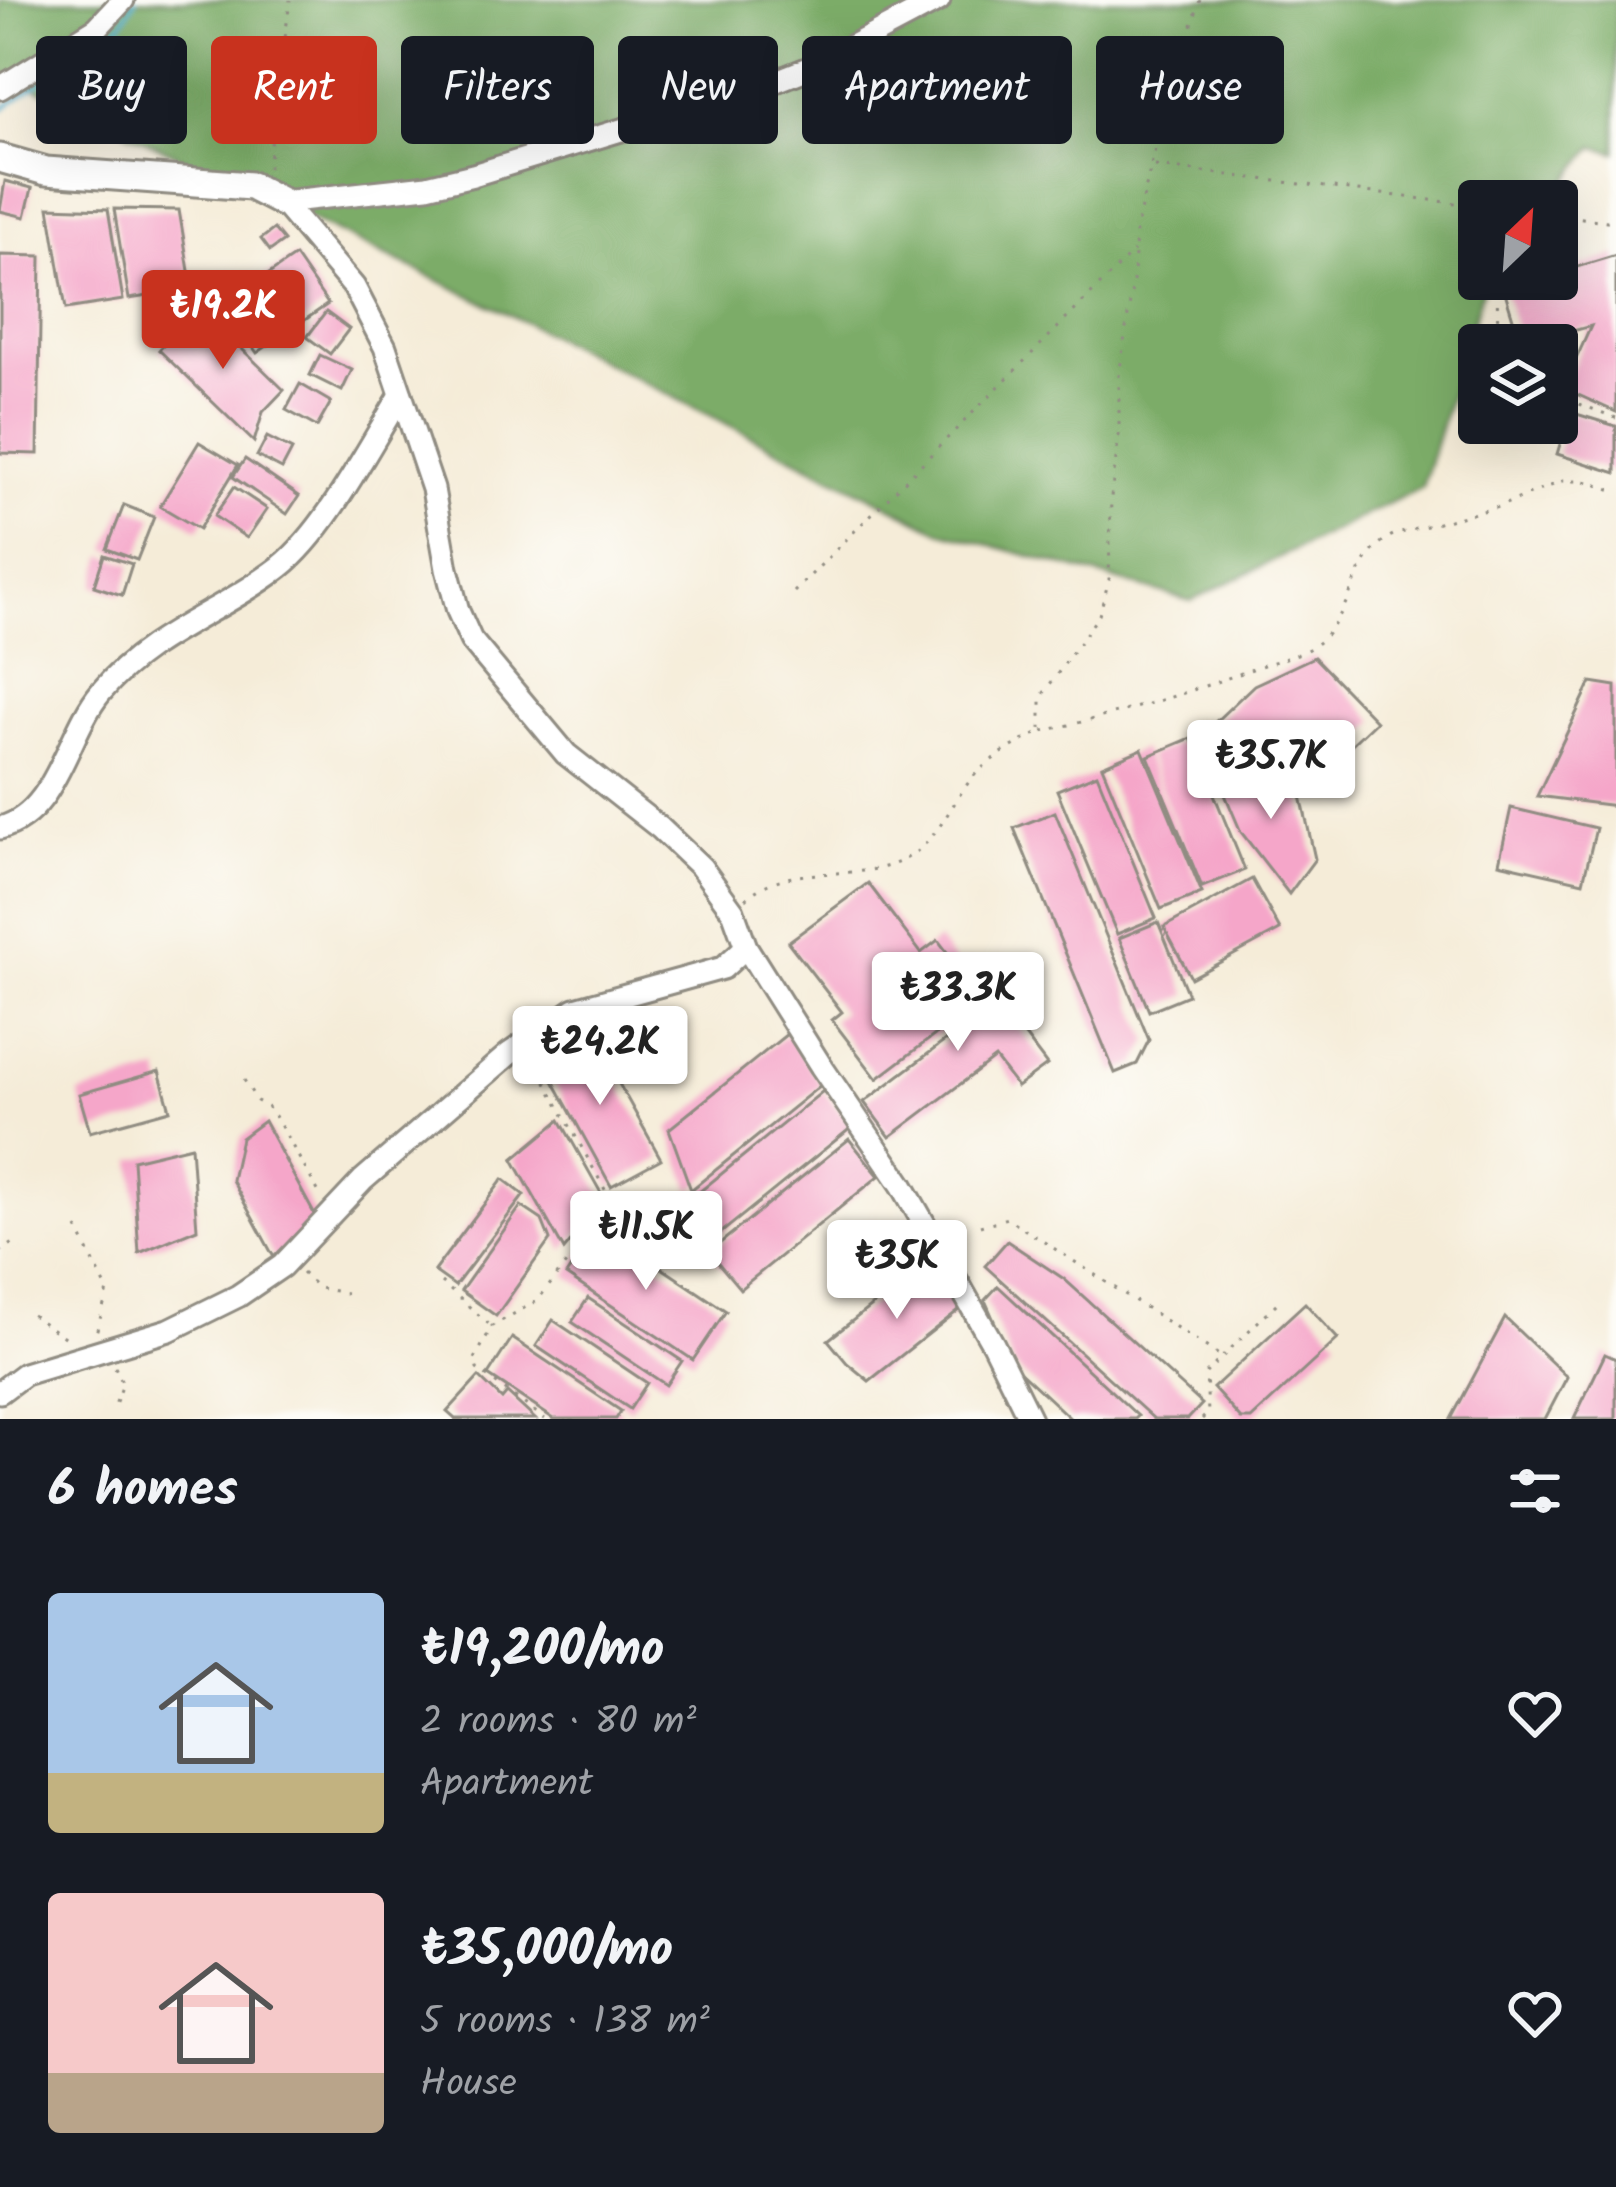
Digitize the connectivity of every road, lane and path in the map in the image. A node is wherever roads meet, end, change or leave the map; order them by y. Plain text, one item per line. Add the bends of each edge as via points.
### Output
1 (123, 0) edge
2 (290, 0) edge
3 (939, 0) edge
4 (1200, 0) edge
5 (0, 88) edge
6 (0, 158) edge
7 (1153, 166) junction
8 (274, 198) junction
9 (1458, 203) edge
10 (1578, 218) edge
11 (1616, 218) edge
12 (1136, 250) junction
13 (401, 395) junction
14 (1578, 403) edge
15 (1616, 418) edge
16 (1616, 491) edge
17 (794, 592) dead end
18 (1041, 732) junction
19 (0, 828) edge
20 (733, 911) junction
21 (746, 947) junction
22 (524, 1044) junction
23 (244, 1081) dead end
24 (331, 1213) junction
25 (980, 1226) dead end
26 (77, 1228) dead end
27 (18, 1240) dead end
28 (0, 1252) edge
29 (288, 1259) junction
30 (440, 1282) dead end
31 (346, 1293) dead end
32 (1277, 1303) dead end
33 (32, 1315) dead end
34 (492, 1326) junction
35 (98, 1352) junction
36 (1222, 1357) junction
37 (0, 1392) edge
38 (115, 1405) dead end
39 (544, 1419) edge
40 (1030, 1419) edge
41 (1202, 1419) edge

1 - 5 street via 97,28
2 - 8 path
3 - 8 street via 756,89 472,176
4 - 7 path
6 - 8 street via 46,171 250,186
7 - 9 path
7 - 12 path
8 - 13 street via 354,287
10 - 11 path
12 - 17 path
12 - 18 path via 1119,376 1109,580 1099,615 1040,697
13 - 19 street via 311,539 126,664 86,710 35,806
13 - 20 street via 471,640 566,754 660,828
14 - 15 path
16 - 18 path via 1563,481 1394,535 1371,552 1340,620 1314,646 1183,695
18 - 20 path via 1004,750 968,782 935,834 907,858 853,874 802,875 755,890
20 - 21 street
21 - 22 street via 723,968 575,1010
21 - 40 street via 902,1185
22 - 24 street
22 - 34 path via 613,1204 537,1301
23 - 24 path via 271,1109
24 - 29 street
25 - 36 path via 1006,1217
26 - 35 path via 108,1291
27 - 28 path
29 - 31 path via 318,1288
29 - 35 street via 238,1296 169,1330
30 - 34 path
32 - 36 path
33 - 35 path
34 - 39 path via 477,1369
35 - 37 street via 25,1374
35 - 38 path via 123,1384
36 - 41 path via 1206,1372

